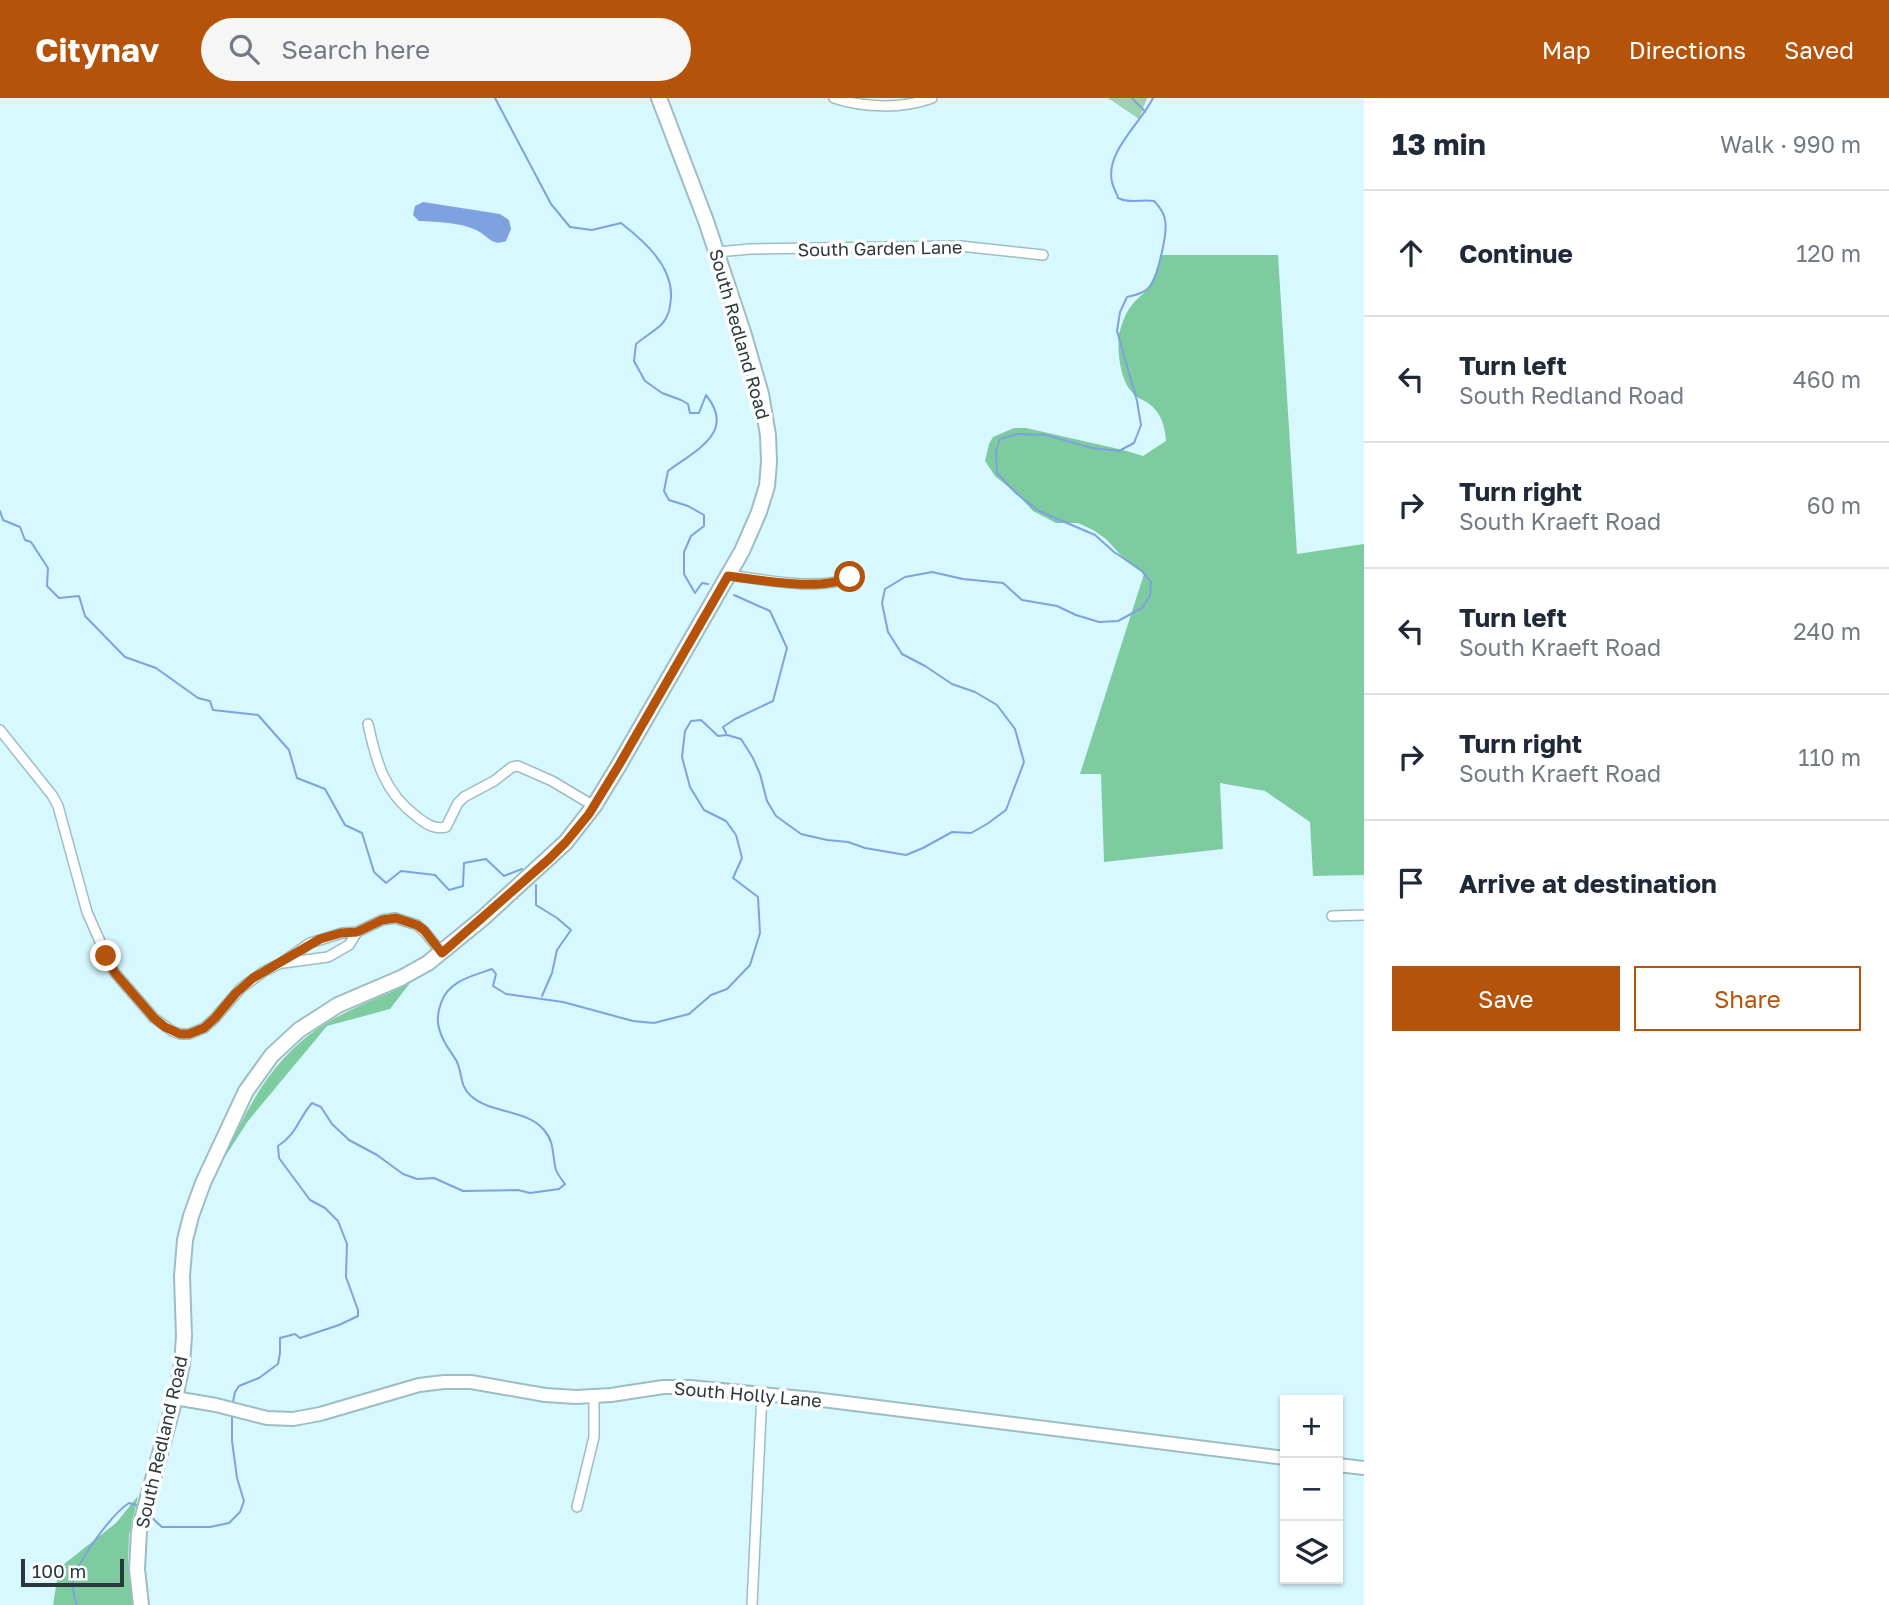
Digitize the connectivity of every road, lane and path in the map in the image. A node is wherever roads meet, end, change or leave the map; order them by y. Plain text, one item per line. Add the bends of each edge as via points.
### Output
1 (660, 98) edge
2 (834, 98) edge
3 (932, 98) edge
4 (717, 252) junction
5 (1043, 255) dead end
6 (728, 576) junction
7 (850, 577) dead end
8 (368, 724) dead end
9 (0, 730) edge
10 (594, 806) junction
11 (1364, 915) edge
12 (1332, 916) dead end
13 (357, 932) junction
14 (442, 953) junction
15 (281, 963) junction
16 (762, 1393) junction
17 (594, 1396) junction
18 (175, 1398) junction
19 (1280, 1457) edge
20 (1343, 1466) edge
21 (1364, 1468) edge
22 (577, 1507) dead end
23 (141, 1605) edge
24 (752, 1605) edge

1 - 4 main road, South Redland Road
2 - 3 street via 855,105 906,104
4 - 5 street, South Garden Lane via 960,246
4 - 6 main road, South Redland Road via 761,394 769,453 759,512
6 - 7 street via 827,584
6 - 10 main road, South Redland Road
8 - 10 street via 390,791 409,811 438,829 446,827 464,797 518,766
9 - 15 street via 52,794 87,912 115,973 159,1023 180,1034 197,1031 241,988
10 - 14 main road, South Redland Road via 549,859
11 - 12 street
13 - 14 street via 382,920 405,920 424,930
13 - 15 street via 310,943
13 - 15 street via 349,945 328,957
14 - 18 main road, South Redland Road via 314,1020 279,1048 246,1091 203,1183 185,1240 181,1276 184,1348
16 - 17 street, South Holly Lane via 678,1387
16 - 19 street, South Holly Lane
16 - 24 street
17 - 18 street, South Holly Lane via 545,1395 452,1381 418,1385 308,1418 282,1419
17 - 22 street via 594,1437
18 - 23 main road, South Redland Road via 139,1531
20 - 21 street

